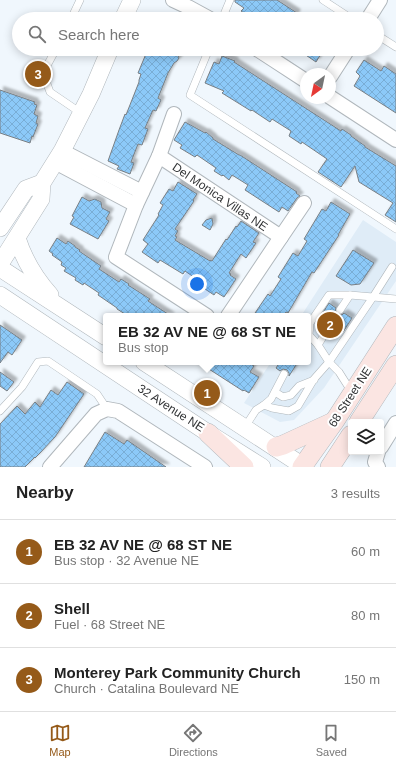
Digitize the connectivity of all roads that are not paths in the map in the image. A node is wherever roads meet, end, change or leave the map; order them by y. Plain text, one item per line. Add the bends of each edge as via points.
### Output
1 (80, 0) edge
2 (132, 0) edge
3 (173, 0) edge
4 (230, 0) edge
5 (323, 0) edge
6 (380, 0) edge
7 (74, 12) edge
8 (126, 12) edge
9 (198, 12) edge
10 (225, 12) edge
11 (341, 12) edge
12 (372, 12) edge
13 (384, 39) edge
14 (396, 47) edge
15 (52, 56) edge
16 (107, 56) edge
17 (207, 56) edge
18 (268, 56) edge
19 (344, 56) edge
20 (336, 68) edge
21 (300, 77) edge
22 (336, 101) edge
23 (81, 113) junction
24 (174, 114) dead end
25 (396, 140) edge
26 (59, 156) junction
27 (159, 156) junction
28 (42, 183) junction
29 (142, 192) junction
30 (304, 203) dead end
31 (136, 206) junction
32 (0, 228) edge
33 (396, 229) edge
34 (281, 237) junction
35 (17, 238) junction
36 (0, 264) edge
37 (392, 267) dead end
38 (0, 268) edge
39 (350, 295) junction
40 (0, 296) edge
41 (373, 297) junction
42 (396, 299) edge
43 (340, 310) dead end
44 (202, 313) edge
45 (230, 313) edge
46 (77, 318) junction
47 (311, 322) edge
48 (331, 324) dead end
49 (396, 326) edge
50 (103, 335) edge
51 (311, 338) edge
52 (318, 344) junction
53 (329, 362) junction
54 (103, 364) edge
55 (105, 365) edge
56 (149, 365) edge
57 (396, 365) edge
58 (284, 374) dead end
59 (314, 379) junction
60 (275, 392) junction
61 (353, 393) junction
62 (264, 405) junction
63 (107, 409) junction
64 (0, 411) edge
65 (361, 419) edge
66 (334, 422) junction
67 (396, 423) edge
68 (245, 427) junction
69 (208, 433) junction
70 (348, 440) edge
71 (384, 442) edge
72 (276, 447) junction
73 (377, 455) edge
74 (56, 466) edge
75 (205, 467) edge
76 (244, 467) edge
77 (262, 467) edge
78 (303, 467) edge
79 (330, 467) edge
80 (346, 467) edge
81 (378, 467) edge

1 - 7 lane
2 - 8 street
3 - 9 street
4 - 10 lane
5 - 11 lane
6 - 12 street
13 - 14 lane
15 - 23 lane via 43,73 50,92
16 - 23 street
17 - 33 lane via 190,95
18 - 21 street
19 - 20 street
22 - 25 street
23 - 26 street
24 - 27 street, Del Monica Villas NE
26 - 28 street
26 - 29 street
26 - 31 street
27 - 29 street, Del Monica Villas NE
27 - 34 street, Del Monica Villas NE
28 - 32 street via 26,189
28 - 35 street via 40,199
29 - 31 street, Del Monica Villas NE
30 - 34 street, Del Monica Villas NE
31 - 44 street, Del Monica Villas NE via 116,258
34 - 45 street, Del Monica Villas NE
35 - 36 street
35 - 46 street via 24,258 38,280 51,296
37 - 41 lane
38 - 46 street
39 - 41 lane
39 - 43 lane
39 - 47 lane via 330,295
40 - 54 street, 32 Avenue NE
41 - 42 lane
41 - 53 lane
46 - 50 street
48 - 52 lane
49 - 61 main road, 68 Street NE
51 - 52 lane
52 - 53 lane
53 - 59 lane
53 - 61 lane
55 - 69 street, 32 Avenue NE
56 - 68 street, 32 Avenue NE
57 - 65 main road, 68 Street NE
58 - 60 lane
59 - 60 lane via 299,386 291,395 283,397
59 - 62 lane via 298,406 289,412
60 - 62 lane via 271,400
61 - 66 main road, 68 Street NE
62 - 68 lane via 256,410
63 - 64 lane via 97,394 48,361 38,362 22,387
63 - 74 street via 96,414
63 - 75 street via 118,412
66 - 72 main road
66 - 78 main road, 68 Street NE
67 - 71 street
68 - 72 street, 32 Avenue NE
69 - 76 main road
69 - 77 street, 32 Avenue NE
70 - 79 main road, 68 Street NE
70 - 80 main road
72 - 78 street, 32 Avenue NE
73 - 81 street via 375,462

